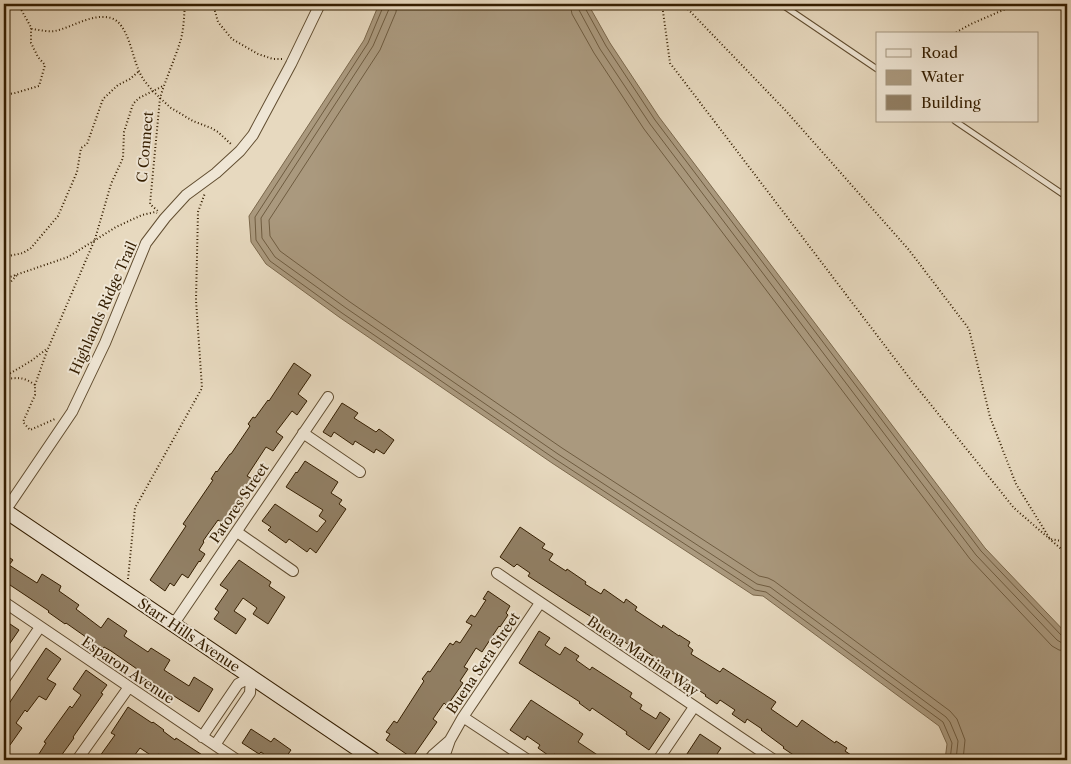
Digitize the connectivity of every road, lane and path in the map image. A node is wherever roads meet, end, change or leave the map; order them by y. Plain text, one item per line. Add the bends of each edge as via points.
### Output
1 (18, 4) edge
2 (185, 4) edge
3 (213, 4) edge
4 (320, 4) edge
5 (662, 4) edge
6 (683, 4) edge
7 (781, 4) edge
8 (1017, 4) edge
9 (31, 27) junction
10 (957, 32) edge
11 (294, 59) junction
12 (876, 68) edge
13 (139, 72) junction
14 (164, 86) junction
15 (154, 91) junction
16 (4, 95) edge
17 (160, 98) junction
18 (956, 122) edge
19 (238, 152) junction
20 (211, 177) junction
21 (1067, 197) edge
22 (165, 218) junction
23 (95, 239) junction
24 (4, 257) edge
25 (19, 274) junction
26 (4, 279) edge
27 (4, 289) edge
28 (48, 348) junction
29 (4, 378) edge
30 (35, 385) junction
31 (328, 397) dead end
32 (55, 419) dead end
33 (303, 433) junction
34 (360, 472) dead end
35 (5, 510) edge
36 (236, 532) junction
37 (1050, 539) junction
38 (1067, 542) edge
39 (1067, 554) edge
40 (294, 571) dead end
41 (497, 573) dead end
42 (130, 596) junction
43 (4, 602) edge
44 (540, 603) junction
45 (173, 625) junction
46 (40, 627) junction
47 (251, 677) junction
48 (4, 680) edge
49 (129, 687) junction
50 (224, 706) junction
51 (694, 707) junction
52 (236, 714) junction
53 (463, 717) junction
54 (202, 737) junction
55 (450, 740) junction
56 (215, 745) junction
57 (77, 760) edge
58 (237, 760) edge
59 (374, 760) edge
60 (429, 760) edge
61 (443, 760) edge
62 (528, 760) edge
63 (658, 760) edge
64 (774, 760) edge

1 - 9 path
2 - 14 path via 181,40
3 - 11 path via 218,22 232,39 273,60
4 - 11 street, Highlands Ridge Trail
5 - 37 path via 670,63 911,380 1014,508
6 - 37 path via 786,111 909,250 969,329 990,417 1016,484
7 - 12 lane
8 - 10 path
9 - 13 path, C Connect via 53,31 96,17 112,18 124,29
9 - 16 path via 31,43 44,65 39,86
11 - 19 street, Highlands Ridge Trail via 253,135
13 - 15 path, C Connect
13 - 24 path via 118,84 103,100 58,216 31,248
14 - 15 path
14 - 17 path
15 - 17 path, C Connect
15 - 23 path via 133,104 124,132 122,158
17 - 19 path via 193,121 218,132
17 - 22 path, C Connect via 150,204
18 - 21 lane
19 - 20 street, Highlands Ridge Trail
20 - 22 street, Highlands Ridge Trail via 186,195
20 - 42 path via 198,212 196,300 202,388 135,508 128,580
22 - 23 path via 155,212 142,215
22 - 35 street, Highlands Ridge Trail via 146,243 105,343 72,412
23 - 25 path via 68,257
23 - 28 path
25 - 26 path
25 - 27 path
28 - 29 path
28 - 30 path
29 - 30 path via 27,379
30 - 32 path via 23,422 30,430
31 - 33 street, Patores Street
33 - 34 street
33 - 36 street, Patores Street
35 - 42 street, Starr Hills Avenue
36 - 40 street
36 - 45 street, Patores Street
37 - 38 path
37 - 39 path
41 - 44 street, Buena Martina Way
42 - 45 street, Starr Hills Avenue
43 - 46 street, Esparon Avenue
44 - 51 street, Buena Martina Way
44 - 53 street, Buena Sera Street
45 - 47 street, Starr Hills Avenue
46 - 48 street
46 - 49 street, Esparon Avenue
47 - 50 street via 238,684
47 - 52 street via 250,692
47 - 59 street, Starr Hills Avenue
49 - 54 street, Esparon Avenue
49 - 57 street
50 - 52 lane
50 - 54 street
51 - 63 street
51 - 64 street, Buena Martina Way
52 - 56 street
53 - 55 street, Buena Sera Street
53 - 62 street
54 - 56 street, Esparon Avenue
55 - 60 street, Buena Sera Street
55 - 61 street, Buena Sera Street
56 - 58 street, Esparon Avenue

